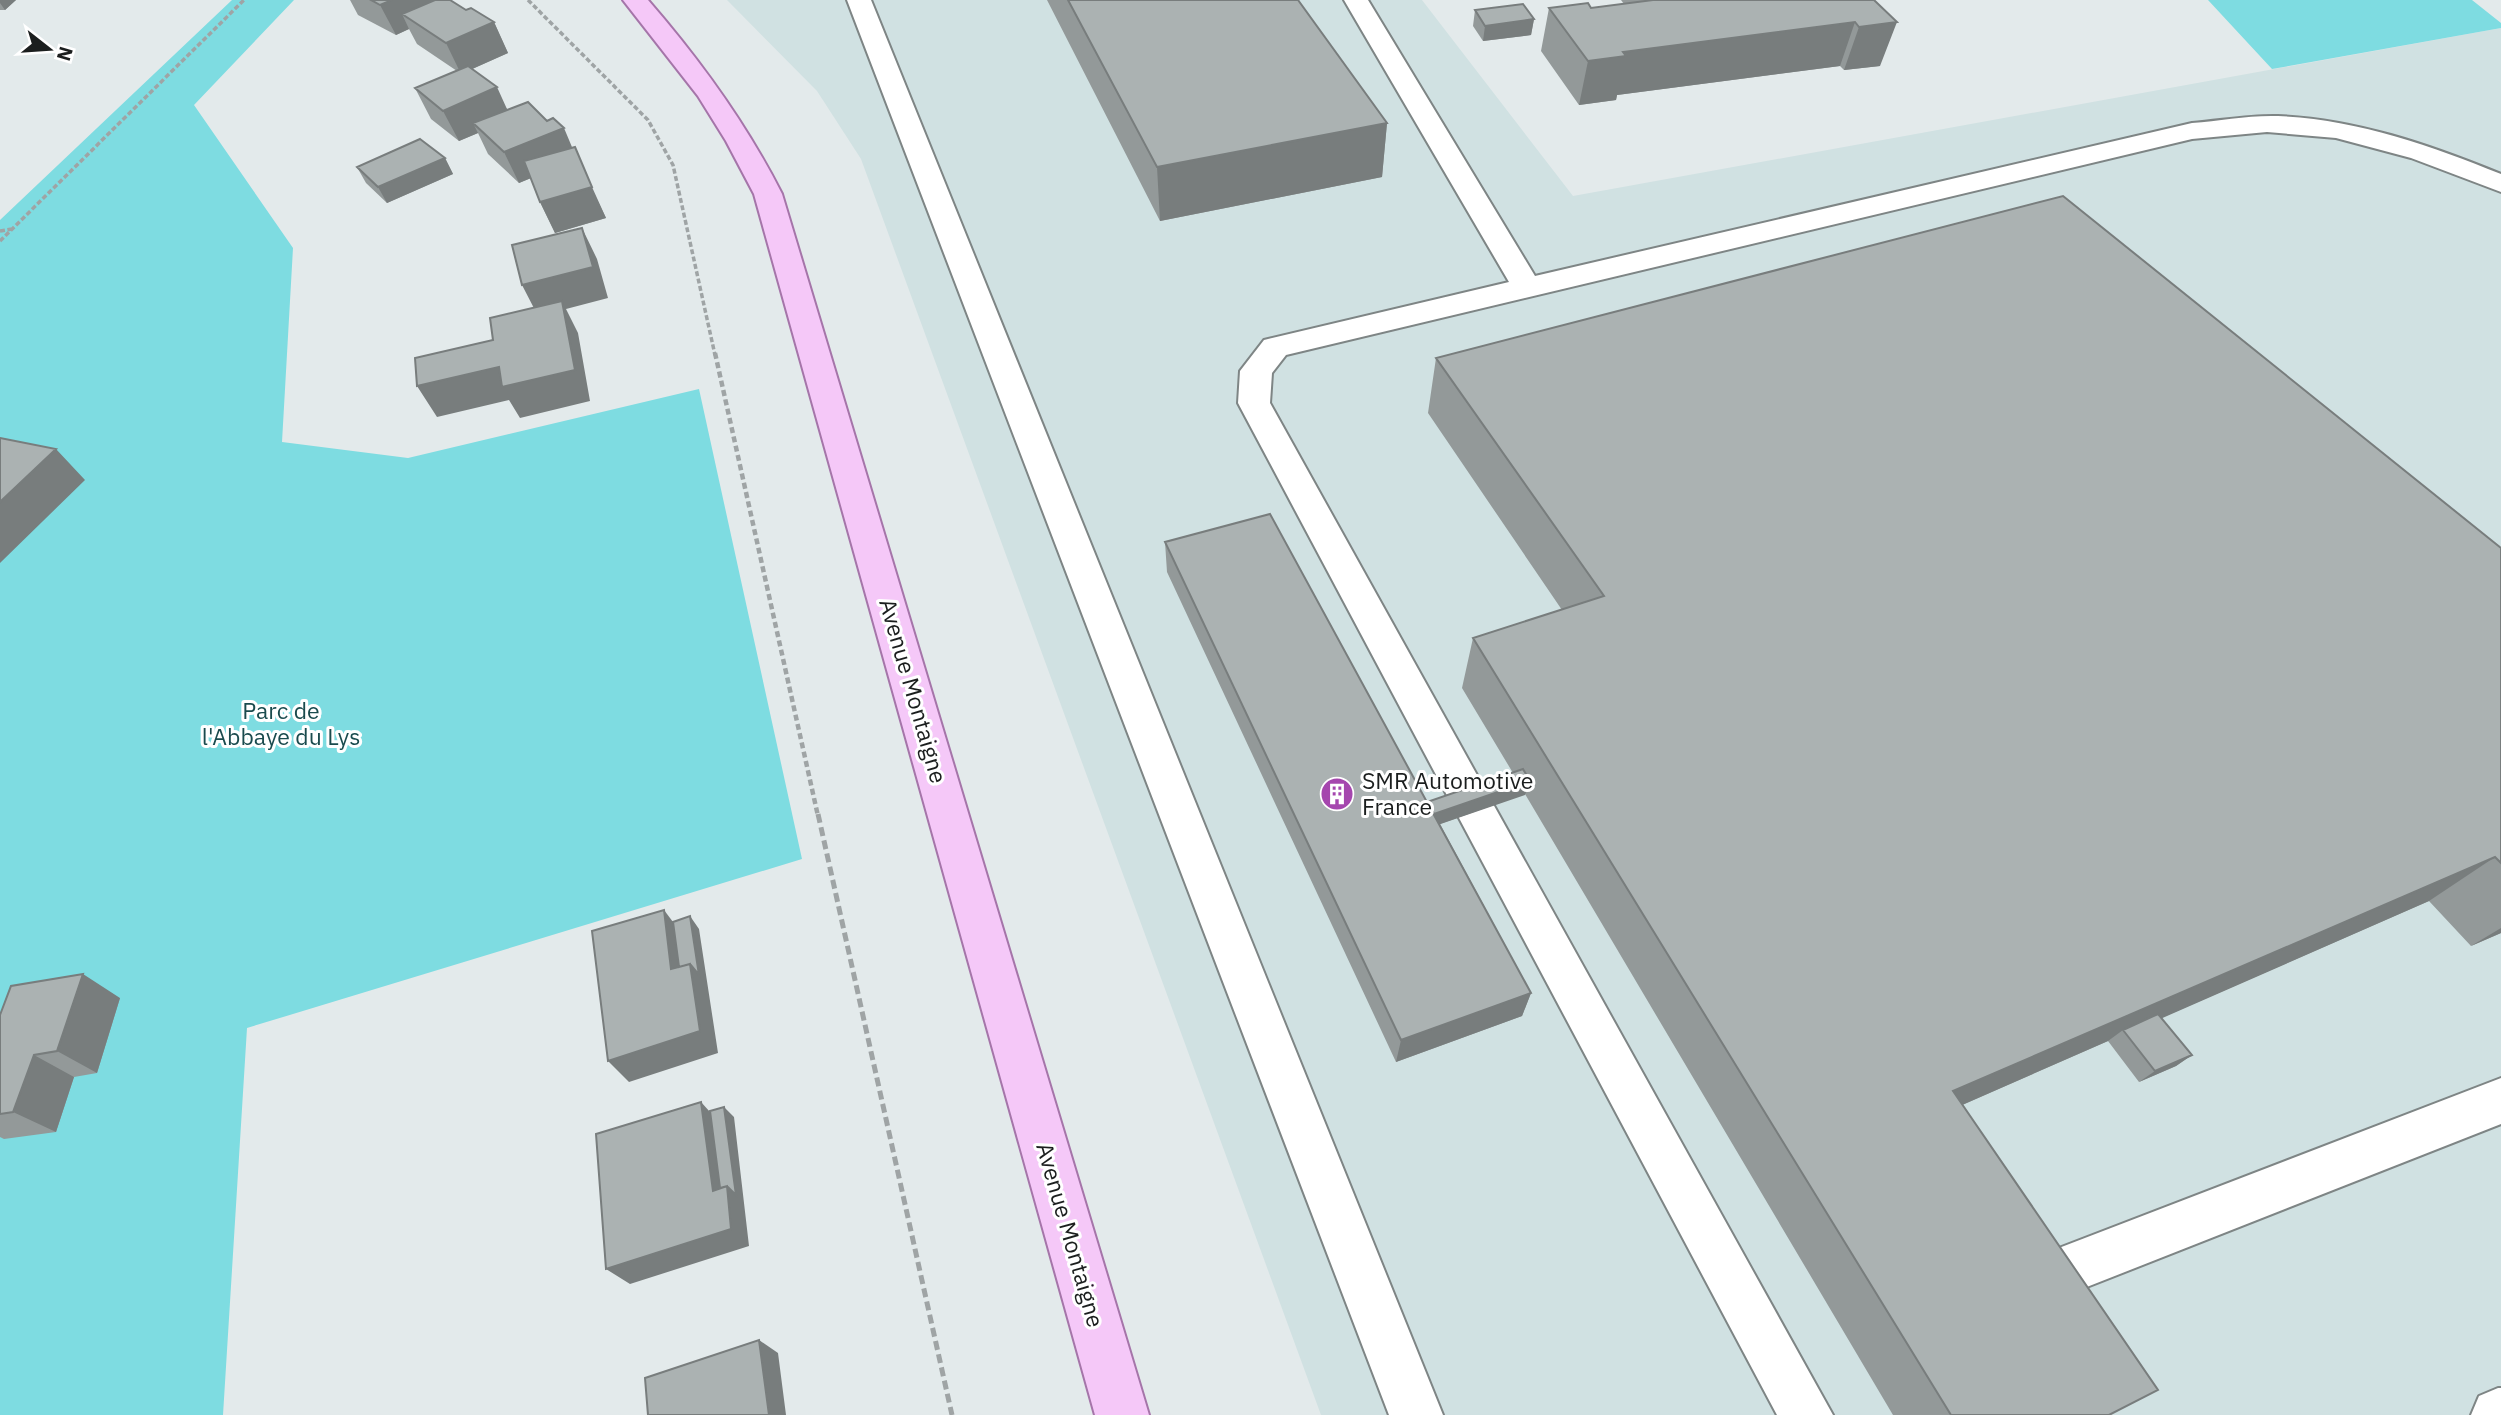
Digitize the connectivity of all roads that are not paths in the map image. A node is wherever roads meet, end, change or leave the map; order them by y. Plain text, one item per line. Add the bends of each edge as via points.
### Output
1 (635, 0) edge
2 (859, 0) edge
3 (1356, 0) edge
4 (2501, 184) edge
5 (1527, 288) junction
6 (2501, 1101) edge
7 (2069, 1269) edge
8 (1122, 1415) edge
9 (1416, 1415) edge
10 (1806, 1415) edge

1 - 8 main road, Avenue Montaigne via 721,106 768,194
2 - 9 lane
3 - 5 lane
4 - 5 lane via 2442,159 2355,134 2277,124 2192,131
5 - 10 lane via 1275,347 1256,371 1254,403
6 - 7 lane

